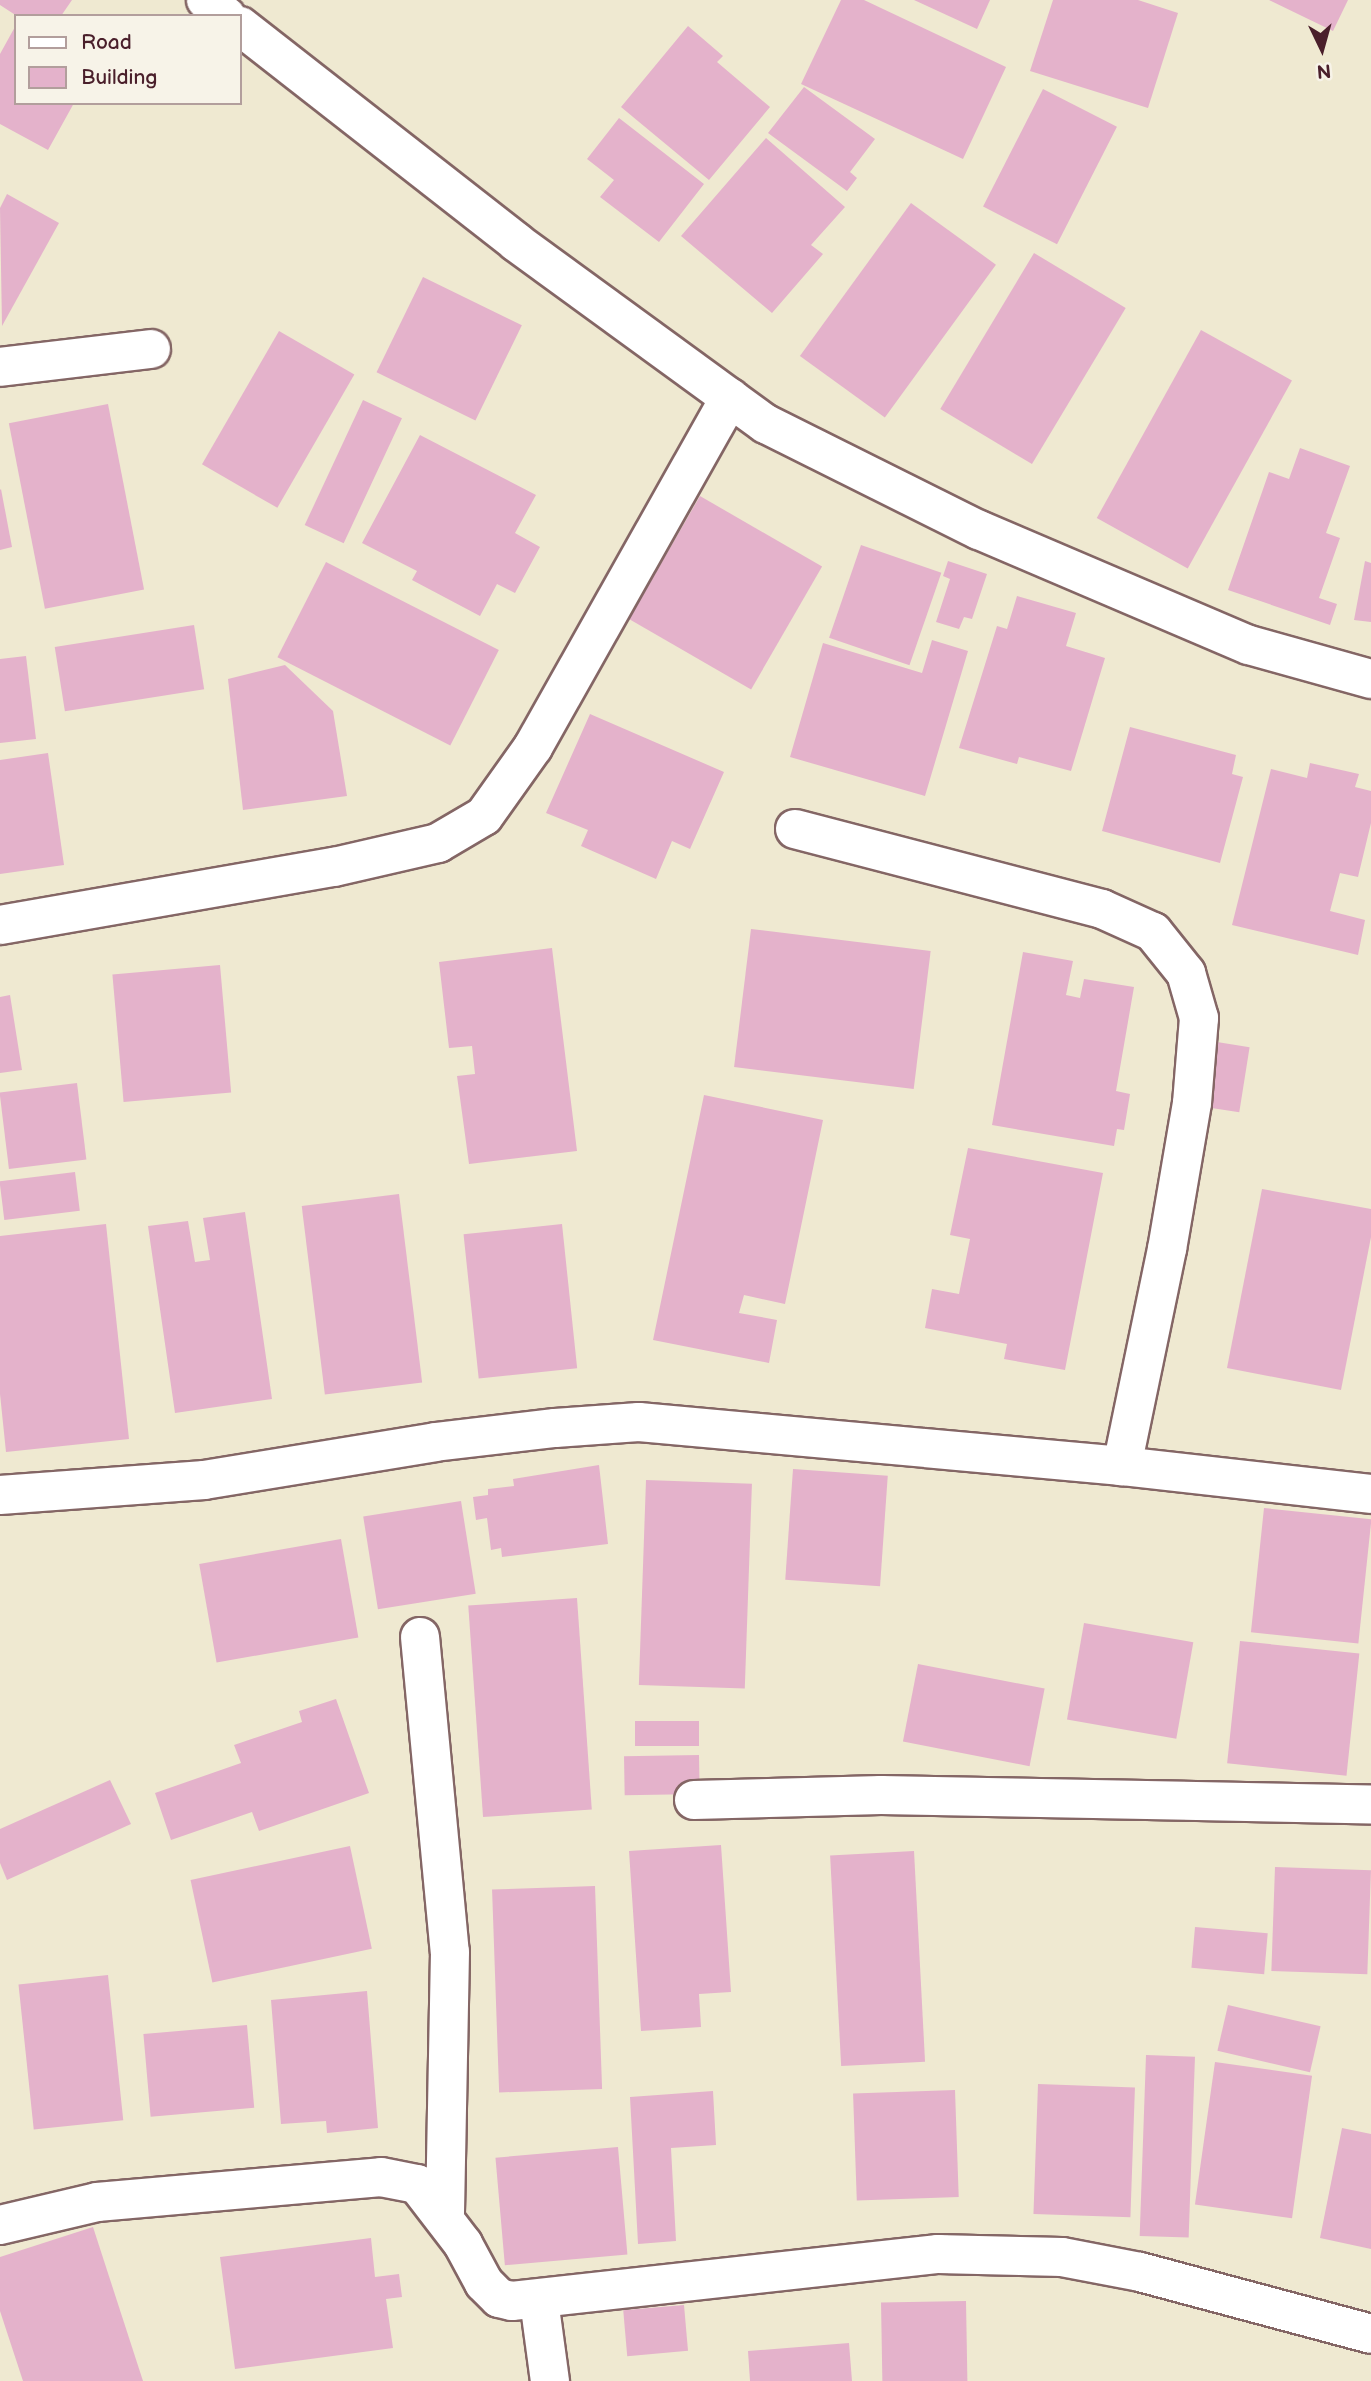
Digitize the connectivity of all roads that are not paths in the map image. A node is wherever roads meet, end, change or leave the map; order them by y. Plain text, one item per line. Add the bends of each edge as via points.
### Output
1 (206, 0) edge
2 (224, 14) edge
3 (242, 28) edge
4 (151, 349) dead end
5 (0, 367) edge
6 (730, 398) junction
7 (1371, 679) edge
8 (795, 829) dead end
9 (0, 925) edge
10 (1122, 1466) junction
11 (1371, 1494) edge
12 (0, 1496) edge
13 (420, 1637) dead end
14 (694, 1800) dead end
15 (1371, 1804) edge
16 (445, 2219) junction
17 (0, 2225) edge
18 (539, 2300) junction
19 (1371, 2334) edge
20 (550, 2381) edge

1 - 2 street
3 - 6 street via 516,242
4 - 5 street
6 - 7 street via 766,424 979,530 1249,645
6 - 9 street via 533,747 484,816 438,843 334,867
8 - 10 street via 1102,909 1153,932 1186,974 1199,1018 1192,1104
10 - 11 street
10 - 12 street via 639,1422 435,1442 204,1479
13 - 16 street via 450,1952
14 - 15 street via 880,1795
16 - 17 street via 417,2184 381,2177 97,2202
16 - 18 street via 484,2283 499,2298
18 - 19 street via 938,2254 1062,2257 1140,2272
18 - 20 street

